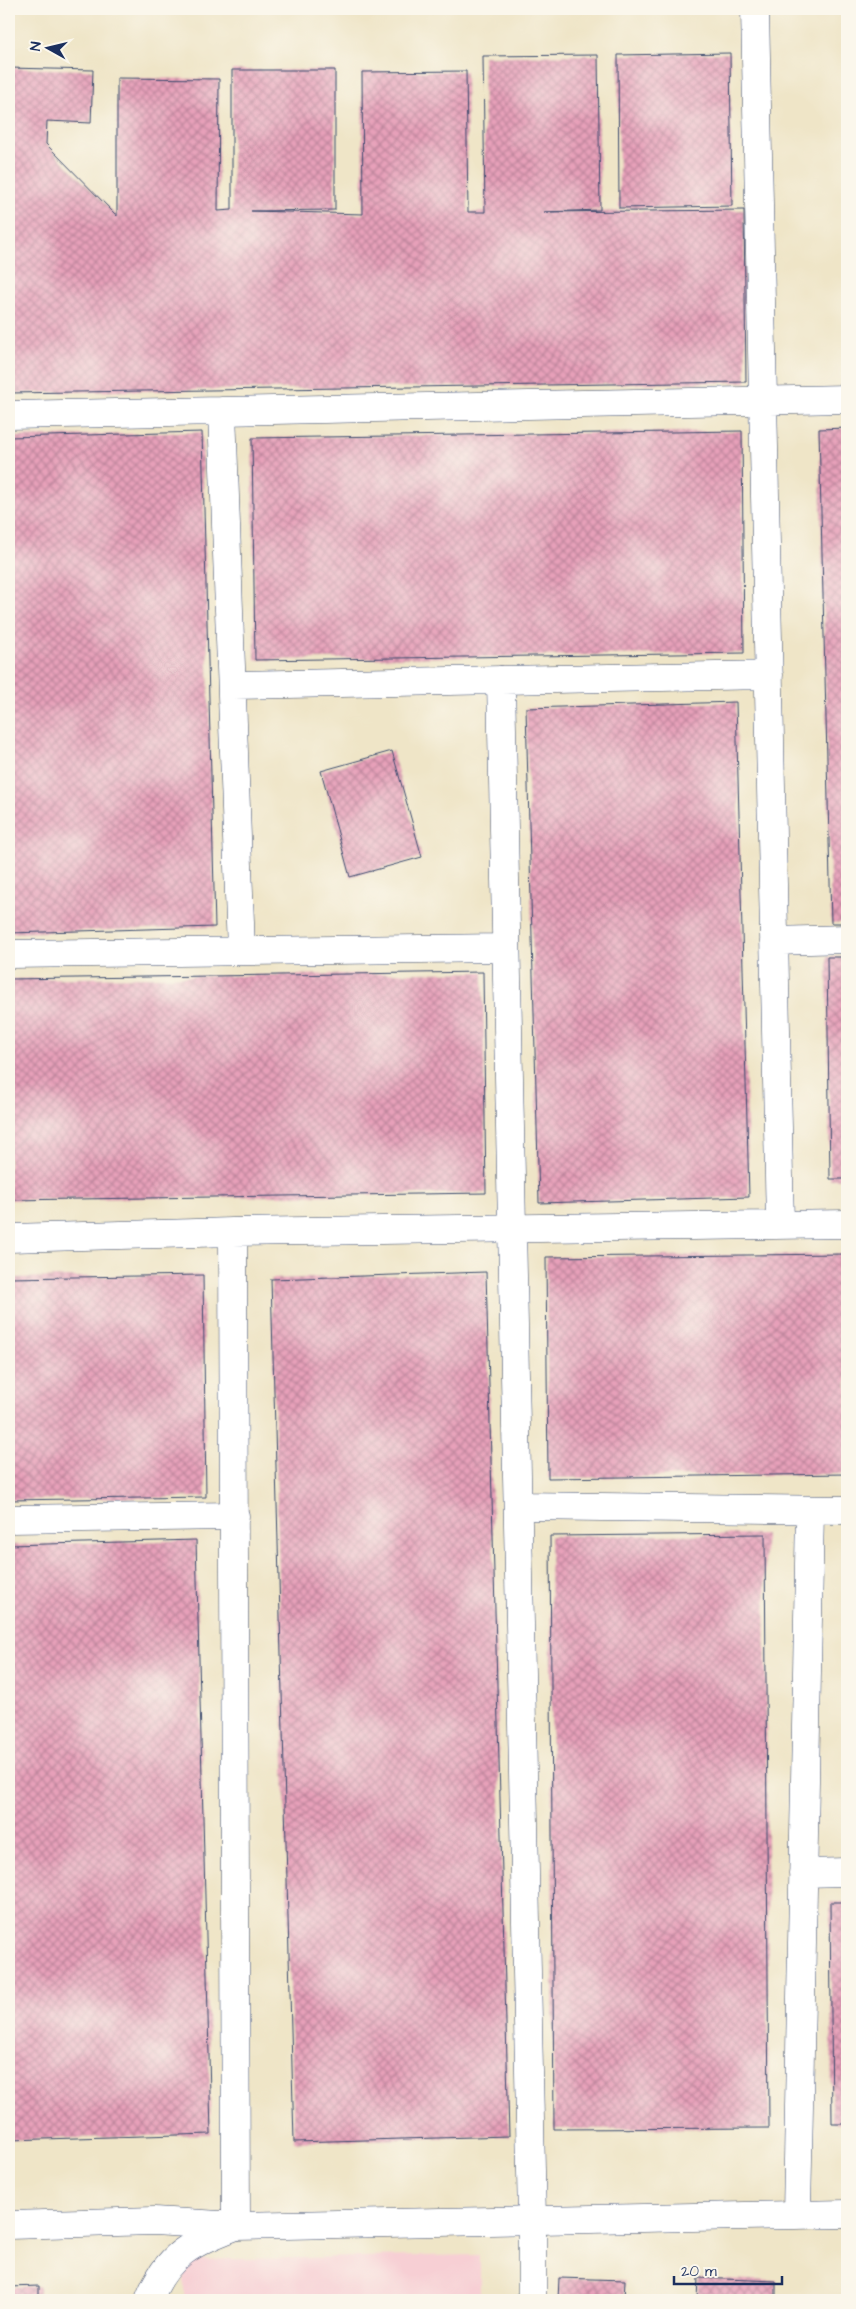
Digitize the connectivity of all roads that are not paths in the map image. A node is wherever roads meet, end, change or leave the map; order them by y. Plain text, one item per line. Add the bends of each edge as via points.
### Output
1 (755, 9) edge
2 (847, 399) edge
3 (763, 400) junction
4 (222, 411) junction
5 (9, 415) edge
6 (769, 675) junction
7 (501, 680) junction
8 (232, 685) junction
9 (847, 939) edge
10 (774, 941) junction
11 (506, 948) junction
12 (241, 951) junction
13 (9, 954) edge
14 (847, 1224) edge
15 (780, 1225) junction
16 (512, 1229) junction
17 (234, 1232) junction
18 (9, 1238) edge
19 (518, 1506) junction
20 (810, 1510) junction
21 (847, 1510) edge
22 (235, 1516) junction
23 (9, 1520) edge
24 (803, 1872) junction
25 (847, 1872) edge
26 (797, 2214) junction
27 (847, 2214) edge
28 (532, 2220) junction
29 (9, 2225) edge
30 (236, 2226) junction
31 (149, 2300) edge
32 (532, 2300) edge

1 - 3 street
2 - 3 street
3 - 4 street
3 - 6 street
4 - 5 street
4 - 8 street
6 - 7 street
6 - 10 street
7 - 8 street
7 - 11 street
8 - 12 street
9 - 10 street
10 - 15 street
11 - 12 street
11 - 16 street
12 - 13 street
14 - 15 street
15 - 16 street
16 - 17 street
16 - 19 street
17 - 18 street
17 - 22 street
19 - 20 street
19 - 28 street
20 - 21 street
20 - 24 street
22 - 23 street
22 - 30 street
24 - 25 street
24 - 26 street
26 - 27 street
26 - 28 street
28 - 30 street
28 - 32 street
29 - 30 street via 154,2221
30 - 31 street via 194,2243 172,2260 154,2285

